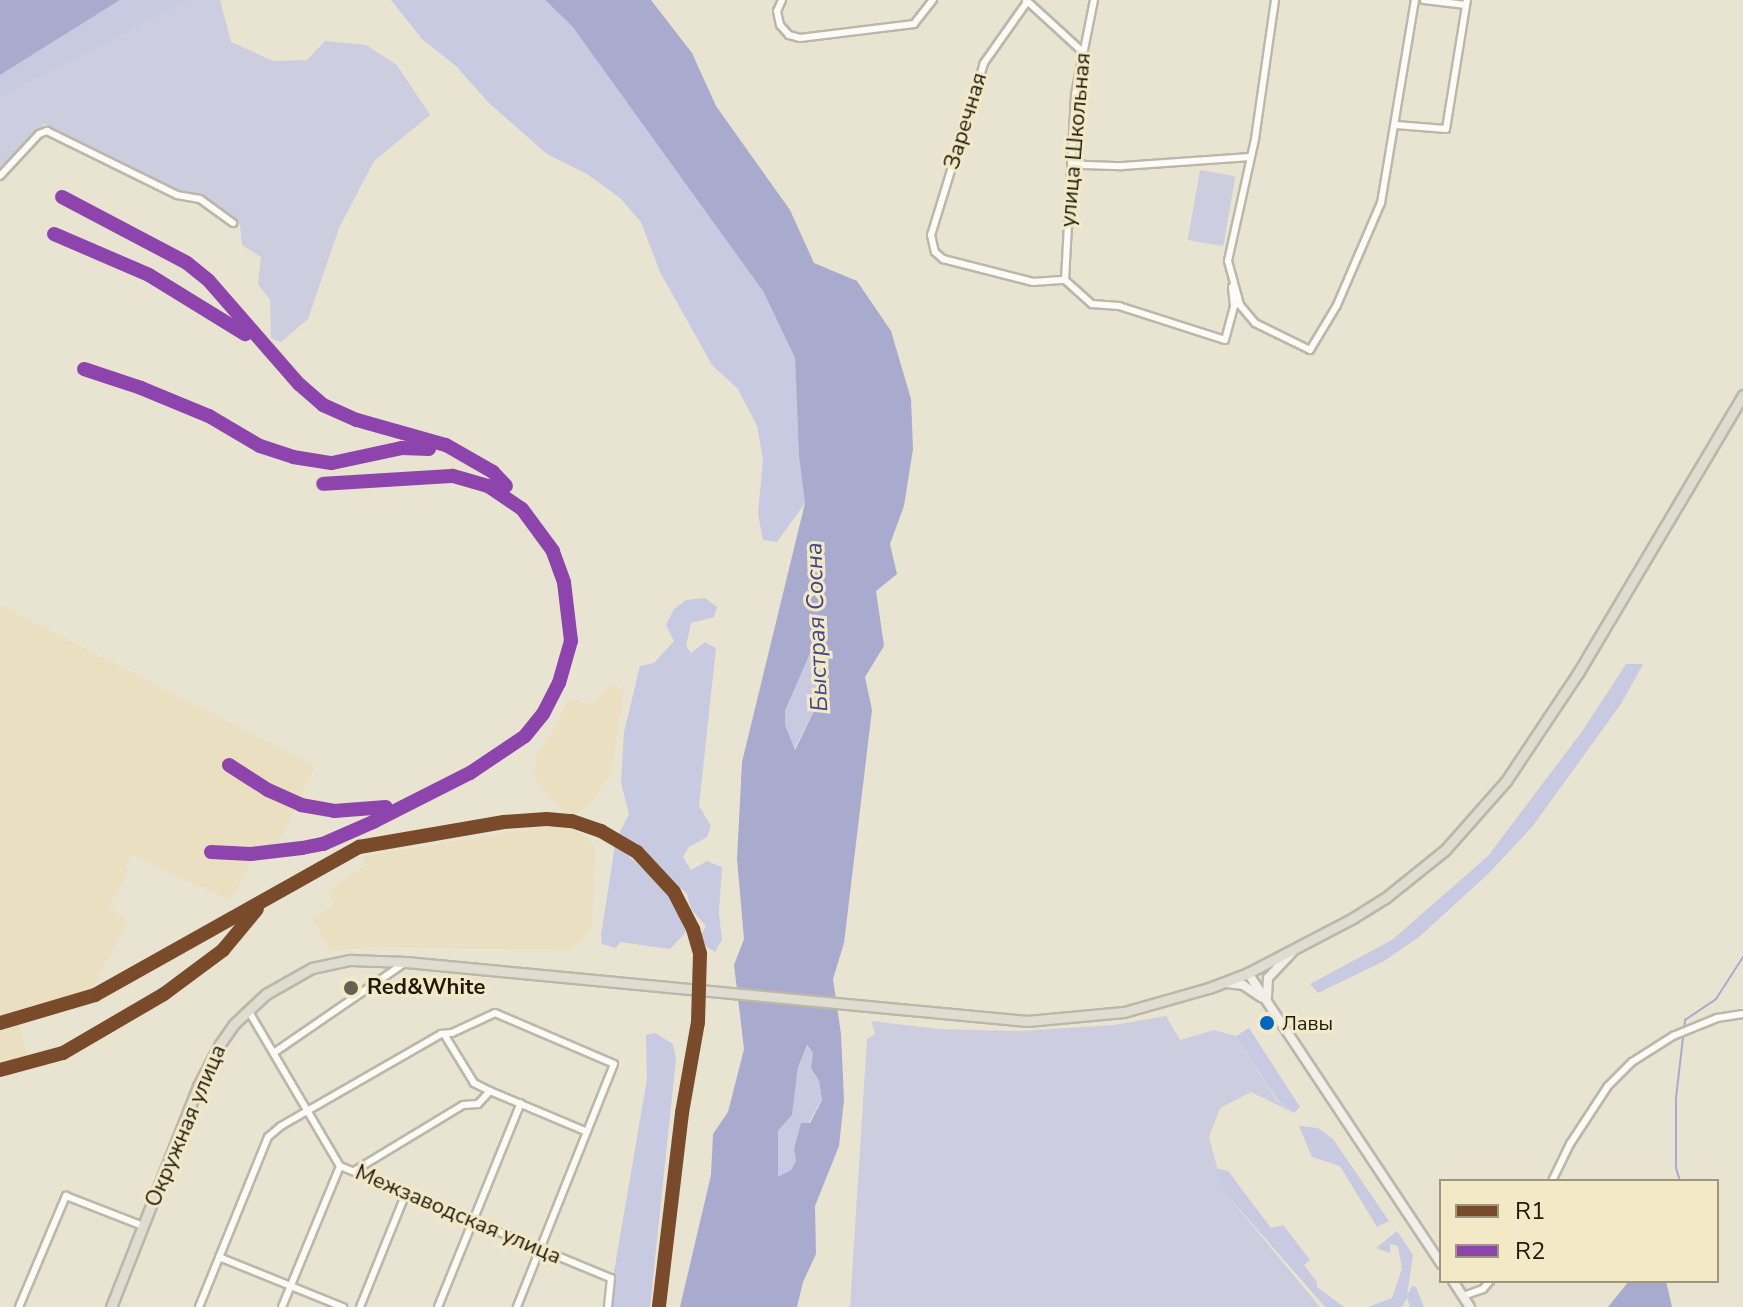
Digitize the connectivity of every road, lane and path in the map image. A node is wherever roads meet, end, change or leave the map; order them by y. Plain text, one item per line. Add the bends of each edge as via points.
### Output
1 (782, 0) edge
2 (933, 0) edge
3 (1094, 0) edge
4 (1275, 0) edge
5 (1415, 0) edge
6 (1424, 0) edge
7 (1026, 1) edge
8 (1467, 2) edge
9 (1083, 52) junction
10 (1396, 125) junction
11 (1251, 157) junction
12 (1071, 161) junction
13 (0, 176) edge
14 (233, 223) dead end
15 (1231, 270) junction
16 (1065, 280) junction
17 (1743, 395) edge
18 (1295, 949) junction
19 (406, 962) junction
20 (1248, 973) junction
21 (1222, 983) junction
22 (1267, 1001) junction
23 (248, 1010) junction
24 (1743, 1014) edge
25 (444, 1034) junction
26 (275, 1052) junction
27 (490, 1091) junction
28 (521, 1103) junction
29 (308, 1112) junction
30 (587, 1132) junction
31 (340, 1166) junction
32 (354, 1171) junction
33 (1553, 1179) edge
34 (406, 1193) junction
35 (475, 1222) junction
36 (143, 1226) junction
37 (541, 1249) junction
38 (219, 1257) junction
39 (1439, 1261) edge
40 (1454, 1283) edge
41 (1488, 1283) edge
42 (290, 1288) junction
43 (1463, 1296) junction
44 (19, 1307) edge
45 (111, 1307) edge
46 (199, 1307) edge
47 (282, 1307) edge
48 (343, 1307) edge
49 (360, 1307) edge
50 (438, 1307) edge
51 (517, 1307) edge
52 (608, 1307) edge
53 (1470, 1307) edge

1 - 2 street via 777,11 780,25 800,38 914,24
3 - 9 street, улица Школьная
4 - 11 street
5 - 10 street
6 - 8 street
7 - 9 street
7 - 16 street, Заречная via 984,63 931,235 935,252 943,259 1033,282
8 - 10 street via 1446,129
9 - 12 street, улица Школьная
10 - 15 street via 1381,203 1337,305 1310,350 1255,323 1240,305
11 - 12 street via 1122,166
11 - 15 street via 1228,261
12 - 16 street, улица Школьная
13 - 14 street via 47,131 177,195 200,199
15 - 16 street via 1234,306 1225,340 1119,306 1092,304
17 - 18 highway, Окружная улица via 1586,660 1506,781 1421,871 1353,918
18 - 20 highway, Окружная улица
18 - 22 main road via 1268,978
19 - 21 highway, Окружная улица via 1027,1021 1124,1012
19 - 23 highway, Окружная улица via 351,960 312,968 279,984
19 - 26 street
20 - 21 highway, Окружная улица
20 - 22 main road
21 - 22 main road via 1243,985
22 - 39 main road
23 - 26 street, Межзаводская улица
23 - 36 highway, Окружная улица via 211,1058
24 - 33 street via 1673,1036 1632,1062 1608,1086
25 - 27 street via 474,1083
25 - 29 street
25 - 30 street via 495,1013 614,1064
26 - 29 street, Межзаводская улица
27 - 28 street
27 - 32 street via 478,1104 463,1105
28 - 30 street
28 - 35 street
29 - 31 street, Межзаводская улица
29 - 38 street via 268,1137
30 - 37 street
31 - 32 street, Межзаводская улица
31 - 42 street
32 - 34 street, Межзаводская улица
34 - 35 street, Межзаводская улица
34 - 49 street
35 - 37 street, Межзаводская улица
35 - 50 street
36 - 44 street via 66,1196
36 - 45 highway, Окружная улица
37 - 51 street
37 - 52 street, Межзаводская улица via 611,1278
38 - 42 street
38 - 46 street
40 - 43 main road
41 - 43 street
42 - 47 street
42 - 48 street
43 - 53 main road

